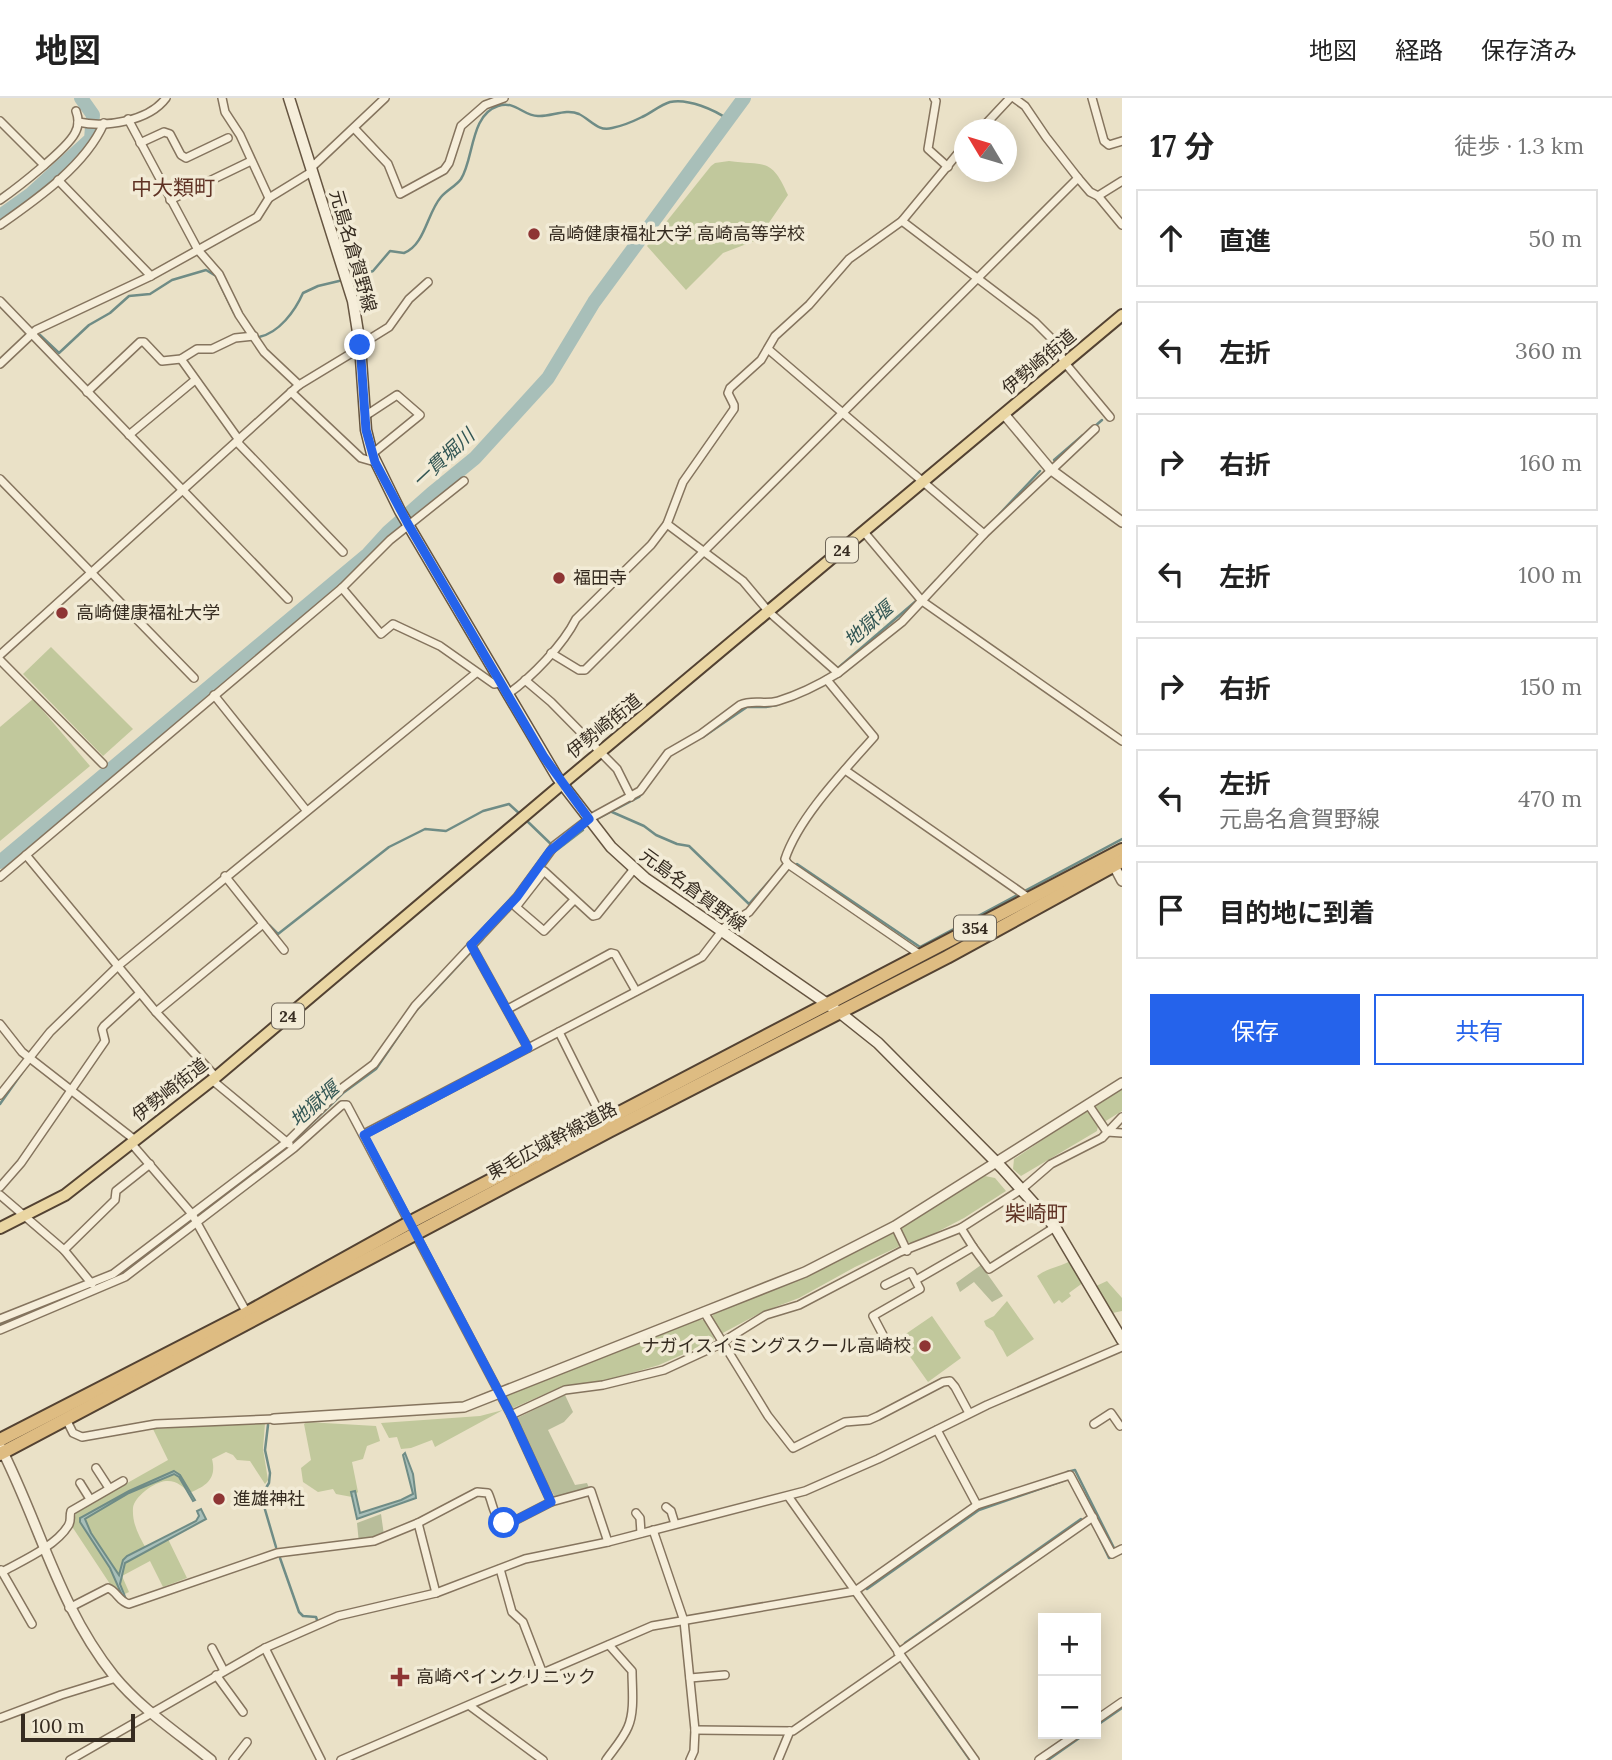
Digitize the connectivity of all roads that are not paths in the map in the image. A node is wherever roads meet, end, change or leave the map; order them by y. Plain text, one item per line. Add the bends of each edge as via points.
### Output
1 (166, 98) edge
2 (222, 98) edge
3 (289, 98) edge
4 (385, 98) edge
5 (504, 98) edge
6 (934, 98) edge
7 (1012, 98) edge
8 (1092, 98) edge
9 (76, 111) dead end
10 (128, 119) junction
11 (991, 119) edge
12 (0, 121) edge
13 (81, 123) junction
14 (101, 123) junction
15 (354, 128) junction
16 (228, 138) dead end
17 (1122, 141) edge
18 (140, 143) junction
19 (954, 159) edge
20 (251, 161) junction
21 (44, 165) junction
22 (948, 167) junction
23 (313, 169) junction
24 (1078, 178) junction
25 (58, 180) junction
26 (1122, 181) edge
27 (1098, 196) junction
28 (269, 198) junction
29 (0, 200) edge
30 (170, 200) junction
31 (902, 221) junction
32 (0, 225) edge
33 (1122, 225) edge
34 (198, 250) junction
35 (151, 276) junction
36 (976, 279) junction
37 (428, 282) dead end
38 (0, 301) edge
39 (1122, 315) edge
40 (32, 333) junction
41 (254, 336) junction
42 (360, 346) junction
43 (768, 349) junction
44 (181, 359) junction
45 (1065, 363) junction
46 (0, 364) edge
47 (195, 380) junction
48 (299, 385) junction
49 (87, 392) junction
50 (291, 392) junction
51 (843, 412) junction
52 (1004, 414) junction
53 (365, 416) junction
54 (1110, 417) dead end
55 (1095, 429) dead end
56 (129, 435) junction
57 (238, 441) junction
58 (373, 458) junction
59 (1050, 469) junction
60 (0, 479) edge
61 (464, 481) dead end
62 (922, 482) junction
63 (183, 491) junction
64 (1122, 522) edge
65 (667, 524) junction
66 (408, 525) junction
67 (864, 532) junction
68 (984, 534) junction
69 (705, 551) junction
70 (343, 552) dead end
71 (92, 573) junction
72 (342, 588) junction
73 (288, 599) dead end
74 (922, 601) junction
75 (769, 612) junction
76 (551, 653) junction
77 (0, 657) edge
78 (476, 673) junction
79 (838, 673) junction
80 (194, 678) dead end
81 (525, 680) junction
82 (827, 680) junction
83 (501, 683) junction
84 (508, 694) junction
85 (214, 695) junction
86 (1122, 740) edge
87 (601, 752) junction
88 (103, 764) dead end
89 (845, 770) junction
90 (562, 783) junction
91 (631, 797) junction
92 (306, 810) junction
93 (589, 819) junction
94 (1122, 850) edge
95 (26, 855) junction
96 (788, 864) junction
97 (1118, 864) edge
98 (634, 869) junction
99 (225, 876) junction
100 (0, 877) edge
101 (535, 877) junction
102 (1122, 881) edge
103 (1030, 899) junction
104 (574, 900) junction
105 (263, 924) junction
106 (722, 931) junction
107 (471, 945) junction
108 (284, 950) dead end
109 (923, 956) junction
110 (118, 966) junction
111 (636, 991) junction
112 (140, 993) junction
113 (827, 1004) junction
114 (508, 1009) junction
115 (156, 1012) junction
116 (839, 1012) junction
117 (0, 1024) edge
118 (559, 1032) junction
119 (528, 1048) junction
120 (29, 1057) junction
121 (214, 1078) junction
122 (1122, 1083) edge
123 (71, 1089) junction
124 (0, 1095) edge
125 (1088, 1104) junction
126 (1122, 1117) edge
127 (605, 1123) junction
128 (1107, 1132) junction
129 (1122, 1133) edge
130 (364, 1135) junction
131 (133, 1142) junction
132 (287, 1142) junction
133 (294, 1149) junction
134 (997, 1163) junction
135 (150, 1164) junction
136 (0, 1187) edge
137 (1022, 1189) junction
138 (0, 1195) edge
139 (192, 1214) junction
140 (26, 1216) junction
141 (198, 1223) junction
142 (895, 1226) junction
143 (1055, 1227) junction
144 (0, 1228) edge
145 (412, 1228) junction
146 (961, 1228) junction
147 (973, 1247) junction
148 (64, 1250) junction
149 (907, 1251) junction
150 (916, 1280) junction
151 (92, 1282) junction
152 (885, 1285) dead end
153 (96, 1290) junction
154 (247, 1312) junction
155 (704, 1312) junction
156 (0, 1319) edge
157 (0, 1330) edge
158 (883, 1335) dead end
159 (1122, 1340) edge
160 (721, 1341) junction
161 (1122, 1347) edge
162 (497, 1392) junction
163 (969, 1413) junction
164 (511, 1415) junction
165 (66, 1419) junction
166 (274, 1419) joint
167 (1094, 1424) dead end
168 (1120, 1426) dead end
169 (937, 1430) junction
170 (1, 1448) edge
171 (96, 1468) dead end
172 (123, 1481) dead end
173 (80, 1483) dead end
174 (109, 1489) junction
175 (788, 1496) junction
176 (90, 1499) junction
177 (551, 1502) junction
178 (977, 1505) junction
179 (666, 1507) dead end
180 (636, 1513) dead end
181 (1093, 1517) junction
182 (418, 1523) junction
183 (675, 1524) junction
184 (653, 1530) junction
185 (642, 1533) junction
186 (608, 1542) junction
187 (44, 1549) junction
188 (1122, 1549) edge
189 (500, 1569) junction
190 (1, 1571) edge
191 (855, 1591) junction
192 (436, 1593) junction
193 (69, 1608) junction
194 (684, 1621) junction
195 (32, 1624) dead end
196 (609, 1645) junction
197 (212, 1648) dead end
198 (265, 1648) junction
199 (900, 1654) junction
200 (224, 1671) junction
201 (544, 1674) junction
202 (216, 1675) junction
203 (725, 1675) dead end
204 (116, 1678) junction
205 (690, 1678) junction
206 (1122, 1702) edge
207 (470, 1706) junction
208 (243, 1712) dead end
209 (153, 1713) junction
210 (1101, 1717) edge
211 (0, 1718) edge
212 (695, 1730) junction
213 (790, 1731) junction
214 (1070, 1739) edge
215 (247, 1742) dead end
216 (71, 1760) edge
217 (211, 1760) edge
218 (233, 1760) edge
219 (321, 1760) edge
220 (341, 1760) edge
221 (543, 1760) edge
222 (606, 1760) edge
223 (690, 1760) edge
224 (778, 1760) edge
225 (975, 1760) edge
226 (1039, 1760) edge

1 - 10 street via 150,113
2 - 20 street
3 - 23 main road, 元島名倉賀野線
4 - 15 street
5 - 15 street via 485,105 461,126 444,170 400,194 388,164
6 - 22 street via 928,149
7 - 11 street
7 - 24 street via 1025,106
8 - 17 street via 1104,141 1109,145
9 - 13 street
10 - 14 street
10 - 18 street
12 - 21 street
13 - 14 street
13 - 21 street
14 - 25 street via 92,148
15 - 23 street
16 - 18 street via 186,158 164,132
18 - 30 street
19 - 22 street
20 - 28 street
20 - 30 street
21 - 29 street
22 - 31 street
23 - 28 street
23 - 42 main road, 元島名倉賀野線 via 353,301
24 - 27 street
24 - 36 street
25 - 32 street
25 - 35 street
26 - 27 street
27 - 33 street
28 - 34 street via 257,218
30 - 34 street
31 - 36 street
31 - 43 street via 849,259 775,335
34 - 35 street
34 - 41 street via 219,274
35 - 40 street
36 - 45 street via 1035,322
36 - 51 street
37 - 42 street via 389,327
38 - 40 street
39 - 45 main road, 伊勢崎街道 / 24
40 - 46 street
40 - 49 street
41 - 44 street via 197,349
41 - 48 street
42 - 48 street
42 - 53 main road, 元島名倉賀野線
43 - 51 street
43 - 65 street via 730,387 734,409 683,482
44 - 47 street
44 - 49 street via 159,360 140,342
45 - 52 main road, 伊勢崎街道 / 24
45 - 54 street
47 - 56 street
47 - 57 street
48 - 50 street
49 - 56 street
50 - 57 street
50 - 58 street via 361,458
51 - 62 street
51 - 69 street
52 - 59 street
52 - 62 main road, 伊勢崎街道 / 24
53 - 58 main road, 元島名倉賀野線
53 - 58 street via 397,395 420,415
55 - 59 street
56 - 63 street
57 - 63 street
57 - 70 street
58 - 66 main road, 元島名倉賀野線
59 - 64 street
59 - 68 street
60 - 71 street
61 - 66 street
62 - 67 main road, 伊勢崎街道 / 24
62 - 68 street
63 - 71 street
63 - 73 street
65 - 69 street
65 - 76 street via 576,619
66 - 72 street
66 - 83 main road, 元島名倉賀野線
67 - 74 street
67 - 75 main road, 伊勢崎街道 / 24
68 - 74 street
69 - 75 street via 743,581
69 - 76 street via 585,670
71 - 77 street
71 - 80 street
72 - 78 street via 381,634 393,624 440,646
72 - 85 street
74 - 79 street
74 - 86 street
75 - 79 street
75 - 87 main road, 伊勢崎街道 / 24
76 - 81 street
77 - 88 street
78 - 83 street via 494,684
78 - 92 street
79 - 82 street
81 - 84 street
81 - 87 street
82 - 89 street via 874,737
82 - 91 street via 778,701 740,705 668,753
83 - 84 main road, 元島名倉賀野線
84 - 90 main road, 元島名倉賀野線
85 - 92 street
85 - 95 street
87 - 90 main road, 伊勢崎街道 / 24
87 - 91 street via 622,774
89 - 96 street via 795,835 785,859
89 - 103 street
90 - 93 main road, 元島名倉賀野線
90 - 121 main road, 伊勢崎街道 / 24
91 - 93 street
92 - 99 street
93 - 98 main road, 元島名倉賀野線
93 - 101 street via 555,845
94 - 103 highway, 東毛広域幹線道路 / 354
95 - 100 street
95 - 110 street
96 - 106 street via 748,912
96 - 109 street
97 - 102 street
97 - 116 highway, 東毛広域幹線道路 / 354
98 - 104 street via 597,915
98 - 106 main road, 元島名倉賀野線
99 - 105 street
99 - 110 street
101 - 104 street via 544,871
101 - 104 street via 516,907 544,931
101 - 107 street
103 - 109 highway, 東毛広域幹線道路 / 354
105 - 108 street
105 - 115 street
106 - 111 street via 697,962
106 - 113 main road, 元島名倉賀野線
107 - 114 street
107 - 132 street via 415,1006 374,1064
109 - 113 highway, 東毛広域幹線道路 / 354
110 - 112 street
110 - 120 street
111 - 114 street via 611,953
111 - 118 street
112 - 115 street
112 - 123 street via 104,1026 105,1041
113 - 116 main road, 元島名倉賀野線
113 - 127 highway, 東毛広域幹線道路 / 354
114 - 119 street
115 - 121 street
116 - 134 main road, 元島名倉賀野線 via 878,1043
116 - 145 highway, 東毛広域幹線道路 / 354
117 - 120 street
118 - 119 street
118 - 127 street
119 - 130 street
120 - 123 street
120 - 124 street
121 - 131 main road, 伊勢崎街道 / 24
121 - 132 street
122 - 125 street
123 - 131 street
123 - 136 street
125 - 128 street
125 - 134 street
126 - 128 street
127 - 145 highway, 東毛広域幹線道路 / 354
128 - 129 street
128 - 137 street via 1051,1164
130 - 133 street via 347,1105 342,1105
130 - 145 street
131 - 135 street
131 - 140 main road, 伊勢崎街道 / 24 via 65,1195
132 - 133 street
132 - 139 street
133 - 141 street
134 - 137 main road, 元島名倉賀野線
134 - 142 street
135 - 139 street
135 - 148 street via 116,1191 115,1200
137 - 143 main road, 元島名倉賀野線
137 - 146 street
138 - 140 street
139 - 141 street
139 - 151 street via 119,1270
140 - 144 main road, 伊勢崎街道 / 24
140 - 148 street
141 - 153 street via 125,1277
141 - 154 street
142 - 149 street
142 - 155 street via 806,1272
143 - 147 street via 989,1269
143 - 159 main road, 元島名倉賀野線
145 - 154 highway, 東毛広域幹線道路 / 354
145 - 162 street
145 - 165 highway, 東毛広域幹線道路 / 354
146 - 147 street
146 - 149 street
147 - 150 street
148 - 151 street
149 - 160 street via 799,1304 766,1315
150 - 152 street via 911,1272
150 - 158 street via 920,1289 873,1316
151 - 153 street
151 - 156 street
153 - 157 street
154 - 170 highway, 東毛広域幹線道路 / 354
155 - 160 street
155 - 162 street
160 - 163 street via 793,1448 845,1422 869,1420 943,1382 950,1381
160 - 164 street via 664,1370 565,1390
161 - 163 street
162 - 164 street
162 - 166 street via 464,1407
163 - 169 street
164 - 177 street
165 - 166 street via 73,1433 82,1437 156,1424
165 - 170 highway, 東毛広域幹線道路 / 354
167 - 168 street via 1111,1413
169 - 175 street
169 - 178 street
170 - 187 street
171 - 174 street
172 - 174 street
173 - 176 street
174 - 176 street
175 - 183 street
175 - 191 street
176 - 187 street via 71,1511 68,1527
177 - 182 street via 504,1523 496,1517 488,1493 481,1491
177 - 186 street via 592,1491
178 - 181 street via 1070,1475
178 - 191 street
179 - 183 street
180 - 185 street
181 - 188 street via 1112,1554
181 - 199 street
182 - 192 street
182 - 193 street via 373,1541 277,1553 129,1604 108,1588
183 - 184 street
184 - 185 street
184 - 194 street
185 - 186 street
186 - 189 street via 525,1559
187 - 190 street
187 - 193 street
189 - 192 street
189 - 201 street via 512,1612 523,1622
190 - 195 street
191 - 194 street
191 - 199 street
192 - 198 street via 338,1616
193 - 204 street
194 - 196 street via 652,1626
194 - 205 street
196 - 201 street
196 - 222 street via 632,1671 632,1694 628,1728
197 - 200 street
198 - 200 street
198 - 219 street
199 - 213 street
199 - 225 street
200 - 202 street
201 - 207 street
202 - 208 street
202 - 209 street
203 - 205 street
204 - 209 street
204 - 211 street
205 - 212 street
206 - 210 street
207 - 220 street
207 - 221 street
209 - 216 street
209 - 217 street
212 - 213 street
212 - 223 street
213 - 224 street
214 - 226 street
215 - 218 street

